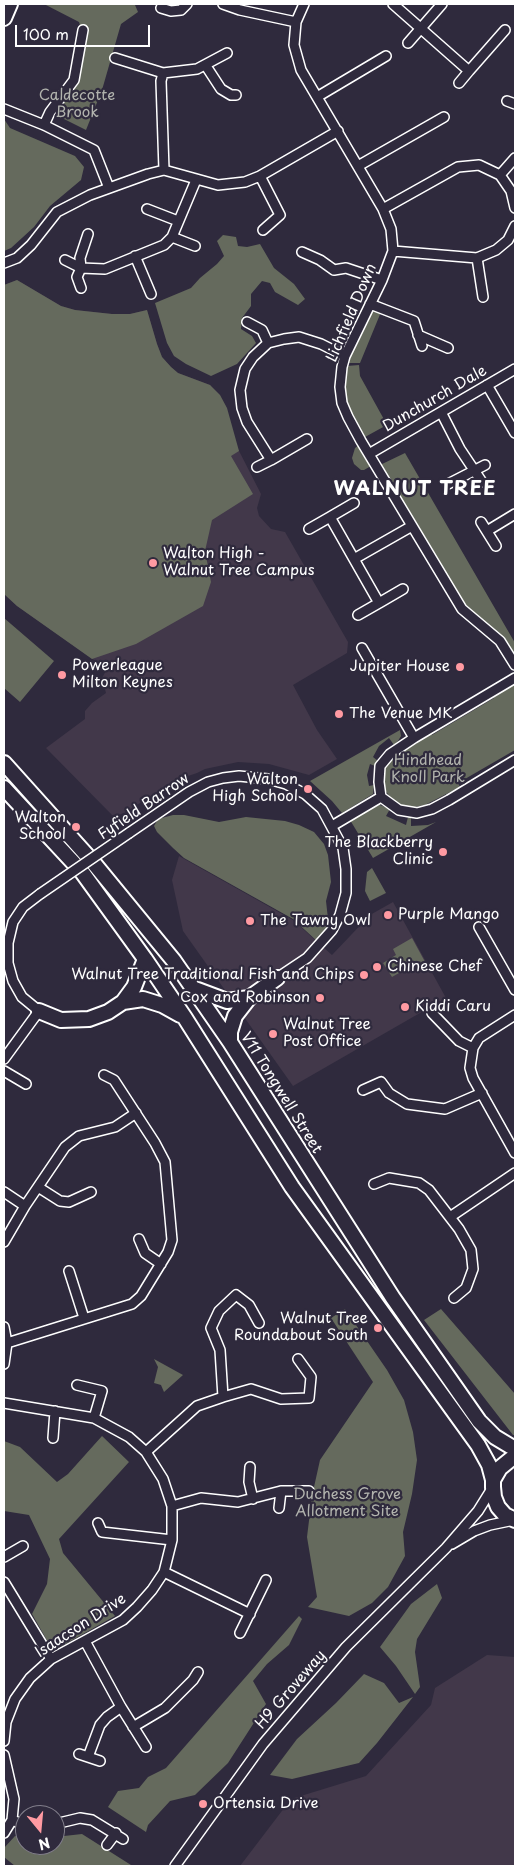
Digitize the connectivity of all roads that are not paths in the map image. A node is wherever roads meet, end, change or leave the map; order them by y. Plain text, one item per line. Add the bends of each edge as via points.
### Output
1 (10, 4) edge
2 (187, 4) edge
3 (223, 4) edge
4 (304, 4) edge
5 (393, 4) edge
6 (442, 4) edge
7 (241, 7) edge
8 (161, 8) dead end
9 (4, 18) edge
10 (296, 22) junction
11 (421, 29) junction
12 (83, 30) dead end
13 (505, 30) dead end
14 (408, 43) dead end
15 (227, 54) dead end
16 (386, 56) dead end
17 (115, 58) dead end
18 (206, 66) junction
19 (469, 71) junction
20 (163, 73) junction
21 (459, 83) dead end
22 (236, 95) dead end
23 (317, 97) junction
24 (4, 109) edge
25 (444, 117) dead end
26 (44, 125) junction
27 (338, 131) junction
28 (515, 158) edge
29 (358, 166) junction
30 (164, 170) junction
31 (500, 175) junction
32 (260, 176) junction
33 (196, 180) junction
34 (109, 188) junction
35 (515, 208) edge
36 (383, 209) junction
37 (147, 210) dead end
38 (178, 221) junction
39 (515, 226) edge
40 (263, 230) dead end
41 (88, 234) dead end
42 (172, 237) junction
43 (195, 246) dead end
44 (393, 251) junction
45 (302, 252) dead end
46 (135, 256) junction
47 (477, 258) junction
48 (65, 260) dead end
49 (4, 263) edge
50 (81, 268) junction
51 (382, 280) junction
52 (81, 288) dead end
53 (151, 294) dead end
54 (483, 297) dead end
55 (370, 304) junction
56 (247, 322) dead end
57 (418, 335) junction
58 (268, 343) junction
59 (422, 346) dead end
60 (448, 348) dead end
61 (345, 356) junction
62 (515, 370) edge
63 (487, 385) junction
64 (442, 412) junction
65 (515, 433) edge
66 (307, 439) dead end
67 (369, 454) junction
68 (271, 460) junction
69 (485, 465) dead end
70 (257, 468) dead end
71 (473, 470) junction
72 (482, 482) dead end
73 (448, 484) dead end
74 (354, 502) dead end
75 (515, 514) edge
76 (330, 517) junction
77 (481, 522) dead end
78 (412, 526) junction
79 (309, 529) dead end
80 (487, 531) junction
81 (496, 546) dead end
82 (354, 559) junction
83 (403, 589) dead end
84 (379, 603) junction
85 (358, 615) dead end
86 (362, 648) dead end
87 (515, 665) edge
88 (515, 678) edge
89 (414, 738) junction
90 (515, 760) edge
91 (4, 763) edge
92 (4, 788) edge
93 (381, 797) junction
94 (332, 826) junction
95 (479, 927) dead end
96 (6, 943) edge
97 (145, 959) junction
98 (277, 978) joint
99 (195, 989) junction
100 (515, 990) edge
101 (249, 998) junction
102 (123, 1002) junction
103 (39, 1011) junction
104 (432, 1013) dead end
105 (515, 1015) edge
106 (185, 1018) junction
107 (230, 1042) junction
108 (7, 1046) edge
109 (473, 1048) junction
110 (4, 1059) edge
111 (4, 1071) edge
112 (104, 1075) dead end
113 (26, 1084) dead end
114 (363, 1090) dead end
115 (482, 1093) junction
116 (136, 1113) junction
117 (515, 1132) edge
118 (506, 1137) junction
119 (515, 1153) edge
120 (515, 1173) edge
121 (374, 1184) dead end
122 (38, 1187) junction
123 (4, 1192) edge
124 (92, 1192) dead end
125 (25, 1206) junction
126 (450, 1217) junction
127 (139, 1239) dead end
128 (4, 1242) edge
129 (161, 1264) junction
130 (69, 1271) dead end
131 (454, 1298) dead end
132 (84, 1318) junction
133 (259, 1323) dead end
134 (4, 1327) edge
135 (8, 1343) junction
136 (298, 1359) dead end
137 (4, 1364) edge
138 (77, 1386) dead end
139 (223, 1397) junction
140 (4, 1403) edge
141 (55, 1412) junction
142 (94, 1418) junction
143 (53, 1438) dead end
144 (515, 1449) edge
145 (146, 1452) junction
146 (515, 1458) edge
147 (250, 1467) dead end
148 (493, 1484) junction
149 (308, 1491) dead end
150 (281, 1492) junction
151 (252, 1498) junction
152 (172, 1506) junction
153 (279, 1508) dead end
154 (515, 1520) edge
155 (98, 1523) dead end
156 (102, 1532) junction
157 (172, 1540) junction
158 (100, 1542) dead end
159 (23, 1546) dead end
160 (446, 1548) junction
161 (4, 1557) edge
162 (164, 1572) junction
163 (266, 1580) dead end
164 (5, 1587) edge
165 (250, 1614) junction
166 (240, 1633) dead end
167 (85, 1642) junction
168 (51, 1659) junction
169 (198, 1672) dead end
170 (121, 1707) junction
171 (133, 1727) junction
172 (4, 1741) edge
173 (146, 1748) dead end
174 (79, 1754) dead end
175 (4, 1755) edge
176 (88, 1757) junction
177 (100, 1761) dead end
178 (12, 1820) junction
179 (15, 1821) edge
180 (65, 1822) edge
181 (4, 1833) edge
182 (107, 1845) dead end
183 (175, 1866) edge

1 - 9 highway
2 - 8 street via 181,10
3 - 7 street
4 - 10 street, Lichfield Down
5 - 11 street
6 - 11 street
7 - 10 street
10 - 23 street, Lichfield Down via 294,45 301,70
11 - 14 street
11 - 19 street
12 - 26 street via 74,80
13 - 19 street
15 - 18 street
16 - 23 street
17 - 20 street
18 - 20 street
18 - 22 street via 221,90
19 - 21 street
20 - 30 street via 160,81
23 - 27 street, Lichfield Down
24 - 26 street
25 - 29 street
26 - 34 street via 94,150
27 - 29 street, Lichfield Down
27 - 32 street
28 - 31 street
29 - 36 street, Lichfield Down
30 - 33 street
30 - 34 street
31 - 35 street via 511,191
31 - 36 street via 479,165 458,167
32 - 33 street via 234,184 218,185
32 - 40 street via 280,216
33 - 38 street
34 - 49 street via 57,212 17,258
36 - 44 street, Lichfield Down via 391,229
37 - 38 street
38 - 42 street
39 - 47 street via 508,240 496,250
41 - 50 street via 80,258
42 - 43 street
42 - 46 street via 164,245
44 - 47 street
44 - 51 street, Lichfield Down
45 - 51 street via 334,270 346,268
46 - 50 street via 105,268
46 - 53 street
47 - 54 street
48 - 50 street
50 - 52 street via 77,277
51 - 55 street, Lichfield Down
55 - 57 street via 414,321
55 - 61 street, Lichfield Down
56 - 58 street via 262,330
57 - 59 street
57 - 60 street
58 - 61 street via 299,337
58 - 68 street via 245,369 240,390 247,422
61 - 67 street, Lichfield Down via 340,387 342,403
62 - 63 street, Dunchurch Dale
63 - 64 street, Dunchurch Dale
63 - 65 street
64 - 67 street, Dunchurch Dale
64 - 71 street
66 - 68 street
67 - 78 street, Lichfield Down
68 - 70 street
69 - 71 street
71 - 72 street
71 - 73 street
74 - 76 street
75 - 80 street
76 - 79 street
76 - 82 street
77 - 80 street
78 - 82 street
78 - 87 street, Lichfield Down via 462,609 500,641
80 - 81 street
82 - 84 street
83 - 84 street
84 - 85 street
86 - 89 street
88 - 89 street
89 - 93 street via 390,754 380,766
90 - 93 street via 449,800 418,813 399,810
91 - 99 highway, V11 Tongwell Street via 92,861
92 - 97 highway via 82,872
93 - 94 street
94 - 96 street, Fyfield Barrow, bridge via 322,809 305,794 268,778 239,776 202,785 40,894 24,907
94 - 98 street, Fyfield Barrow via 343,848 346,869 346,893 340,915 332,930 308,958
95 - 100 street
96 - 103 street, Fyfield Barrow via 13,981 22,997
97 - 102 highway via 134,987
97 - 106 highway
98 - 101 highway
99 - 101 highway via 227,1002
99 - 107 highway, V11 Tongwell Street
101 - 107 highway via 235,1016
102 - 103 highway via 89,1020 61,1020
102 - 106 highway via 143,1000 162,1004
103 - 108 street
104 - 109 street via 459,1041
105 - 109 street via 479,1038
106 - 148 highway via 292,1187 478,1446 489,1465
107 - 144 highway, V11 Tongwell Street via 398,1307 479,1421 495,1437
108 - 110 street
109 - 115 street via 470,1068
111 - 113 street
112 - 116 street via 114,1080
114 - 115 street via 381,1082 389,1093 408,1104 445,1109
115 - 118 street
116 - 122 street via 115,1127 79,1136 65,1147
116 - 129 street via 165,1162 172,1240
117 - 118 street
118 - 119 street
120 - 126 street
121 - 126 street via 389,1178 419,1183 429,1190
122 - 124 street via 60,1201 69,1202
122 - 125 street
123 - 125 street
125 - 128 street
126 - 131 street via 471,1250 473,1269 466,1288
127 - 129 street via 145,1253
129 - 132 street via 141,1296 132,1304
130 - 132 street
132 - 135 street
133 - 139 street via 250,1305 236,1295 219,1311 211,1328 220,1350
134 - 135 street
135 - 137 street
136 - 139 street via 311,1377 309,1398 282,1399 251,1389
138 - 142 street via 102,1391
139 - 145 street via 197,1406
140 - 141 street, Isaacson Drive
141 - 142 street, Isaacson Drive
141 - 143 street
142 - 145 street, Isaacson Drive via 129,1437
145 - 152 street, Isaacson Drive via 163,1479
146 - 148 highway via 500,1468
147 - 151 street
148 - 154 highway via 498,1507
148 - 160 street, H9 Groveway via 478,1511
149 - 150 street
150 - 151 street
150 - 153 street
151 - 152 street via 238,1502 201,1498
152 - 157 street, Isaacson Drive
154 - 160 street, H9 Groveway via 490,1525
155 - 156 street
156 - 157 street
156 - 158 street
157 - 162 street, Isaacson Drive
159 - 161 street
160 - 183 street, H9 Groveway via 346,1647 263,1744
162 - 165 street
162 - 167 street, Isaacson Drive via 138,1607 123,1620
163 - 165 street
164 - 168 street
165 - 166 street
167 - 168 street, Isaacson Drive
167 - 170 street
168 - 172 street, Isaacson Drive via 30,1678 15,1699 6,1722
169 - 171 street via 165,1708
170 - 171 street
170 - 176 street via 100,1726
171 - 173 street
174 - 176 street
175 - 178 street via 14,1799
176 - 177 street
178 - 179 street
178 - 181 street
180 - 182 street via 80,1818 92,1820 119,1836

